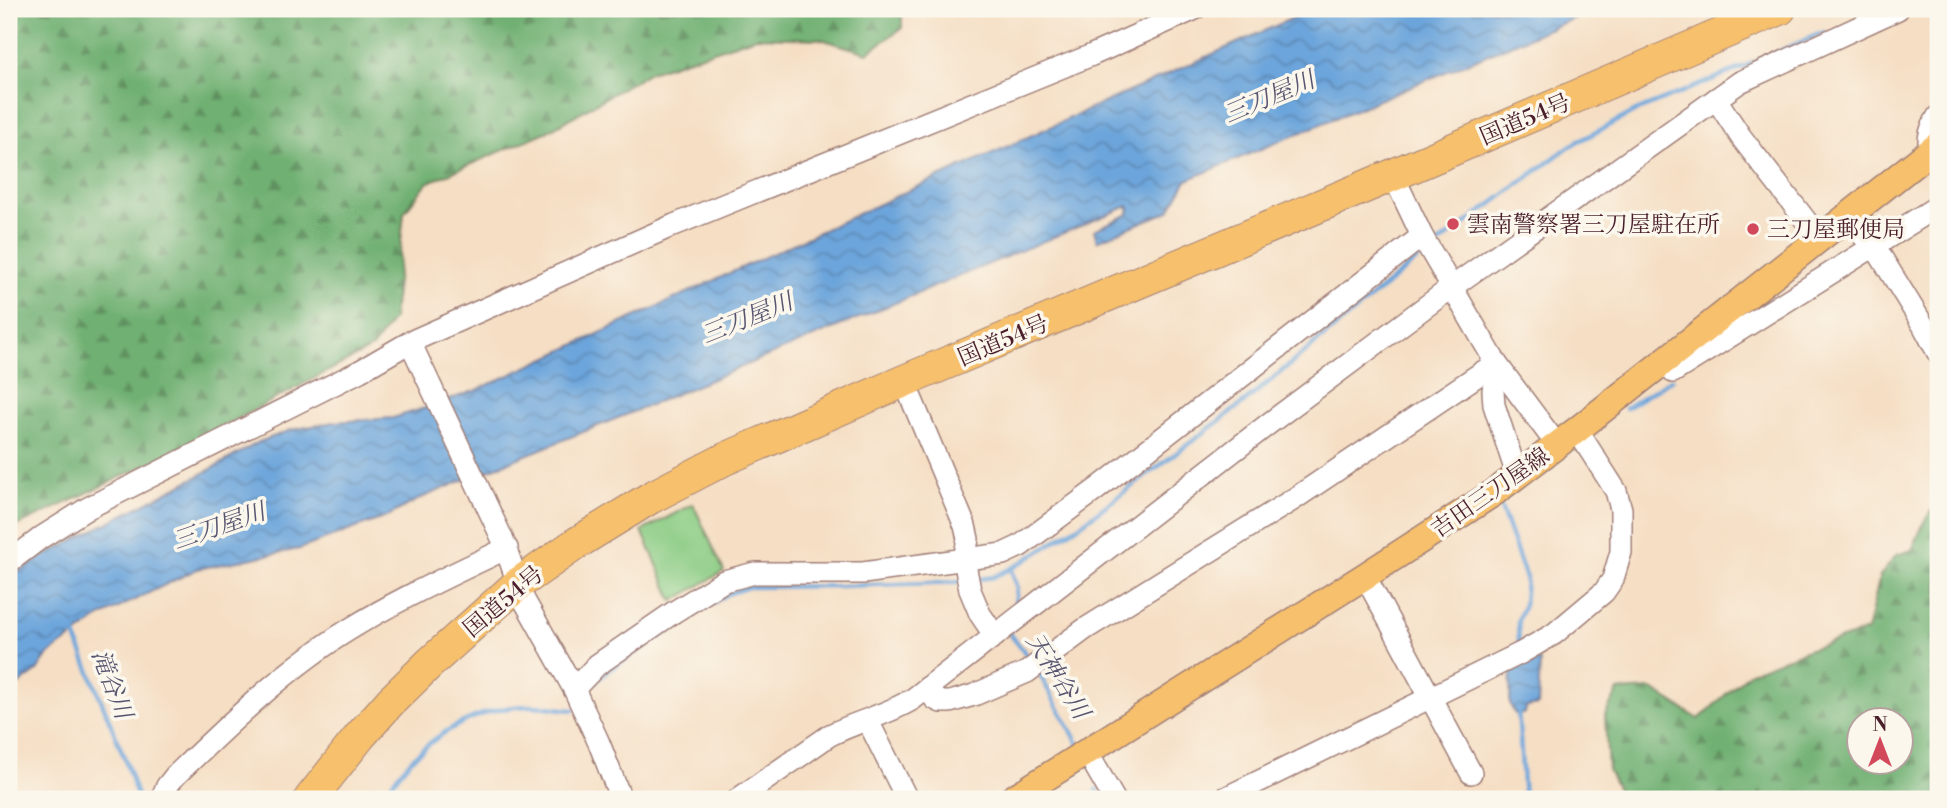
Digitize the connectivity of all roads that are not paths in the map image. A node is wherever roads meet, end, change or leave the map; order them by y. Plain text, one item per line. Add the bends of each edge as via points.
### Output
1 (1195, 9) edge
2 (1780, 9) edge
3 (1898, 9) edge
4 (1716, 99) junction
5 (1938, 116) edge
6 (1934, 148) edge
7 (1393, 175) junction
8 (1938, 205) edge
9 (1847, 217) junction
10 (1823, 236) junction
11 (1427, 245) junction
12 (1872, 247) junction
13 (1452, 287) junction
14 (412, 346) junction
15 (1938, 353) edge
16 (1665, 359) junction
17 (1496, 363) junction
18 (904, 381) junction
19 (1567, 437) junction
20 (1517, 475) junction
21 (505, 543) junction
22 (964, 559) junction
23 (9, 562) edge
24 (1365, 576) junction
25 (518, 584) junction
26 (995, 636) junction
27 (927, 688) junction
28 (574, 689) junction
29 (1431, 696) junction
30 (869, 721) junction
31 (1087, 752) junction
32 (1471, 772) dead end
33 (160, 799) edge
34 (310, 799) edge
35 (621, 799) edge
36 (738, 799) edge
37 (907, 799) edge
38 (1012, 799) edge
39 (1114, 799) edge
40 (1223, 799) edge

1 - 14 street via 674,225
2 - 7 highway, 国道54号
3 - 4 street via 1740,82
4 - 10 street via 1802,216
4 - 13 street
5 - 6 street via 1929,131 1928,143
6 - 9 main road, 吉田三刀屋線
7 - 11 street
7 - 18 highway, 国道54号
8 - 12 street
9 - 10 main road, 吉田三刀屋線
9 - 12 street
10 - 16 main road, 吉田三刀屋線
11 - 13 street
11 - 22 street via 1020,546 1003,554
12 - 15 street
12 - 16 street via 1673,372
13 - 17 street
13 - 26 street
14 - 21 street
14 - 23 street via 89,508
16 - 19 main road, 吉田三刀屋線
17 - 19 street
17 - 20 street via 1494,405
17 - 27 street via 1294,499 1085,629 1027,672 950,702 935,699
18 - 22 street via 965,526
18 - 25 highway, 国道54号 via 725,459 650,498
19 - 20 main road, 吉田三刀屋線
19 - 29 street via 1615,491 1621,509 1621,552 1613,579 1555,634
20 - 24 main road, 吉田三刀屋線
21 - 25 street
21 - 33 street via 348,630 309,658 251,703 175,776
22 - 26 street via 970,590
22 - 28 street via 863,573 755,573 732,579 597,665
24 - 29 street
24 - 31 main road, 吉田三刀屋線
25 - 28 street
25 - 34 highway, 国道54号 via 390,702
26 - 27 street
27 - 30 street
28 - 35 street
29 - 32 street
29 - 40 street
30 - 36 street via 830,735
30 - 37 street
31 - 38 main road, 吉田三刀屋線
31 - 39 street

